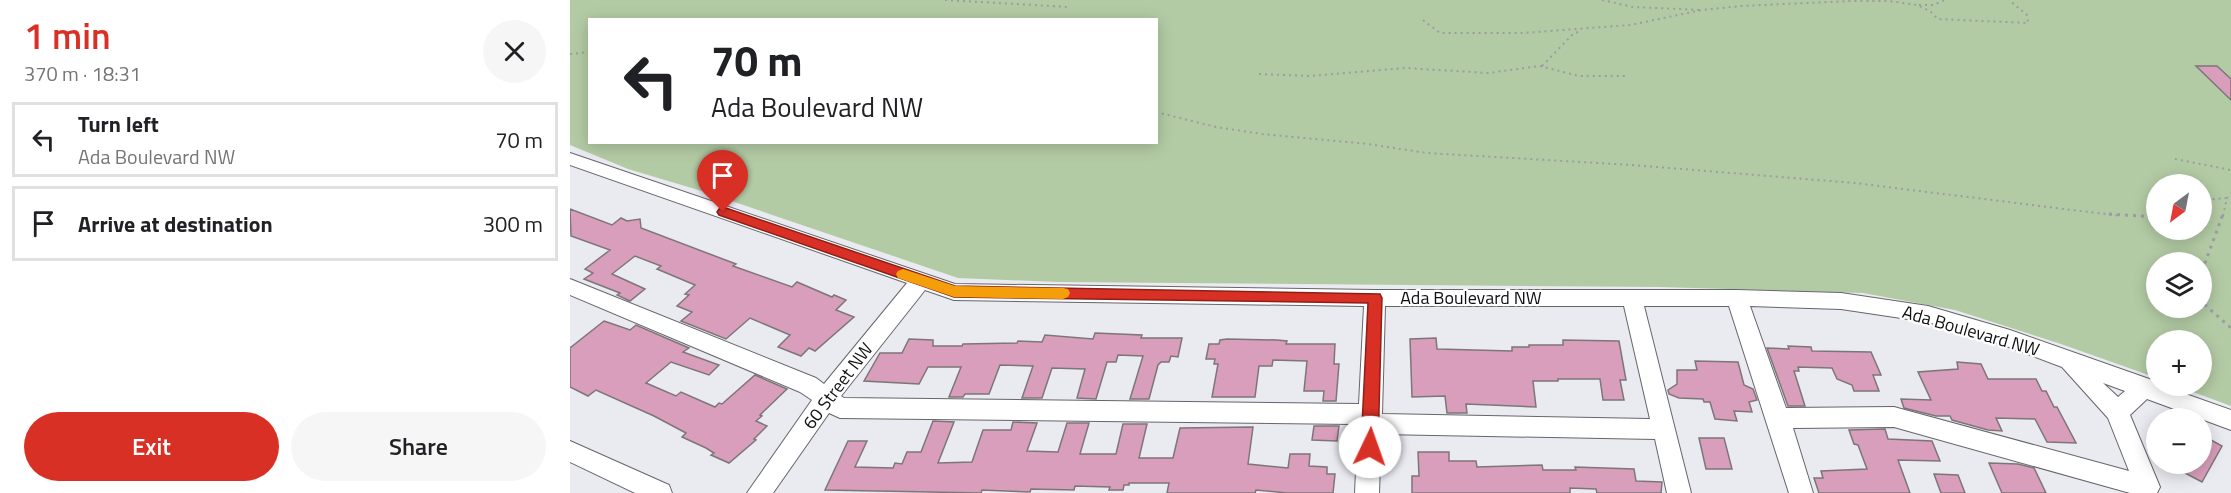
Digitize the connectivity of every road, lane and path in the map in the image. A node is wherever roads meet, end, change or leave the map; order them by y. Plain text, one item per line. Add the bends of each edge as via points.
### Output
1 (945, 0) edge
2 (1602, 0) edge
3 (1945, 0) edge
4 (2009, 0) edge
5 (1917, 5) junction
6 (1069, 7) dead end
7 (1702, 10) junction
8 (1423, 20) dead end
9 (1581, 30) junction
10 (588, 52) edge
11 (570, 54) edge
12 (1540, 66) junction
13 (1259, 74) dead end
14 (1627, 76) dead end
15 (1158, 112) edge
16 (570, 159) edge
17 (2175, 159) dead end
18 (2231, 170) edge
19 (2231, 193) edge
20 (2227, 198) junction
21 (2212, 200) edge
22 (2146, 217) edge
23 (2209, 252) edge
24 (920, 280) junction
25 (570, 287) edge
26 (1375, 298) junction
27 (1632, 298) junction
28 (1737, 298) junction
29 (2212, 311) edge
30 (2231, 328) edge
31 (2066, 358) junction
32 (2144, 387) junction
33 (826, 399) junction
34 (2117, 412) junction
35 (1778, 418) junction
36 (2231, 420) edge
37 (1371, 424) junction
38 (1664, 429) junction
39 (570, 451) edge
40 (2150, 491) edge
41 (660, 493) edge
42 (759, 493) edge
43 (1367, 493) edge
44 (1679, 493) edge
45 (1801, 493) edge

1 - 6 path
2 - 7 path via 1633,7
3 - 5 path
4 - 5 path via 2027,15 2028,23 1938,19
5 - 7 path via 1791,2
7 - 9 path via 1630,26
8 - 9 path via 1440,33 1453,34
9 - 12 path
10 - 11 path
12 - 13 path via 1488,73 1405,68 1310,76
12 - 14 path via 1579,76
15 - 22 path via 1262,134 1427,153 1855,183
16 - 24 street, Ada Boulevard NW
17 - 18 path
19 - 20 path
20 - 21 path
20 - 23 path
24 - 26 street, Ada Boulevard NW via 954,292
24 - 33 street, 60 Street NW
25 - 33 street via 808,385
26 - 27 street, Ada Boulevard NW
26 - 37 street
27 - 28 street, Ada Boulevard NW
27 - 38 street
28 - 31 street, Ada Boulevard NW via 1841,301 1928,315
28 - 35 street
29 - 30 path
31 - 32 street, Ada Boulevard NW
31 - 34 street
32 - 34 street
32 - 36 street, Ada Boulevard NW
33 - 37 street via 840,408 1359,414
33 - 42 street, 60 Street NW
34 - 40 street
35 - 40 street via 1893,417
35 - 45 street
37 - 38 street
37 - 43 street
38 - 44 street
39 - 41 street

